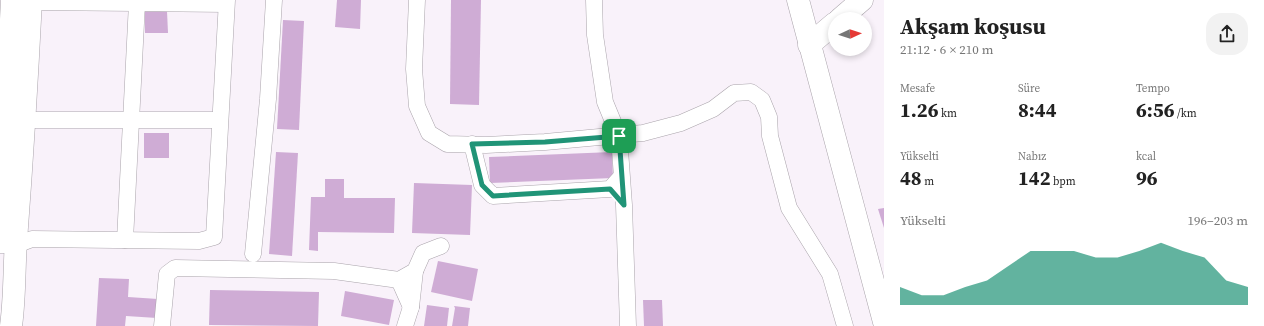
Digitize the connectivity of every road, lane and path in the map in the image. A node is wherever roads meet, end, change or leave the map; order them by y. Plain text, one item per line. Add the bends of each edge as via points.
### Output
1 (274, 0) edge
2 (417, 0) edge
3 (594, 0) edge
4 (798, 0) edge
5 (862, 0) edge
6 (25, 1) edge
7 (226, 2) edge
8 (137, 3) junction
9 (848, 12) edge
10 (828, 29) edge
11 (809, 45) junction
12 (25, 120) junction
13 (133, 120) junction
14 (220, 120) junction
15 (619, 136) junction
16 (472, 144) junction
17 (621, 177) junction
18 (610, 189) junction
19 (624, 205) junction
20 (0, 230) edge
21 (126, 240) junction
22 (8, 245) edge
23 (441, 246) dead end
24 (253, 254) junction
25 (243, 270) junction
26 (264, 270) junction
27 (415, 271) junction
28 (398, 280) junction
29 (411, 307) junction
30 (884, 322) edge
31 (11, 326) edge
32 (162, 326) edge
33 (405, 326) edge
34 (628, 326) edge
35 (845, 326) edge

1 - 24 street via 268,99
2 - 16 street via 414,69 417,106 429,133 447,144
3 - 15 street via 595,35 605,102
4 - 11 main road
5 - 9 main road
6 - 8 street
6 - 12 main road
6 - 20 main road
7 - 8 street
7 - 14 street
8 - 13 street
10 - 11 main road
11 - 30 main road
12 - 13 street
12 - 22 main road
13 - 14 street
13 - 21 street
14 - 21 street via 214,237 199,241
15 - 16 street
15 - 17 street
15 - 35 street via 681,123 712,109 734,93 751,92 762,100 769,117 770,136 789,208 830,274
16 - 18 street via 482,185 493,196
17 - 18 street
17 - 19 street
18 - 19 street
19 - 34 street
21 - 22 street via 32,239
22 - 31 main road via 15,302
23 - 27 street via 424,253
24 - 25 street
24 - 26 street
25 - 26 street
25 - 32 street via 175,268 167,274
26 - 28 street via 334,271
27 - 28 street
27 - 29 street
28 - 29 street
29 - 33 street

